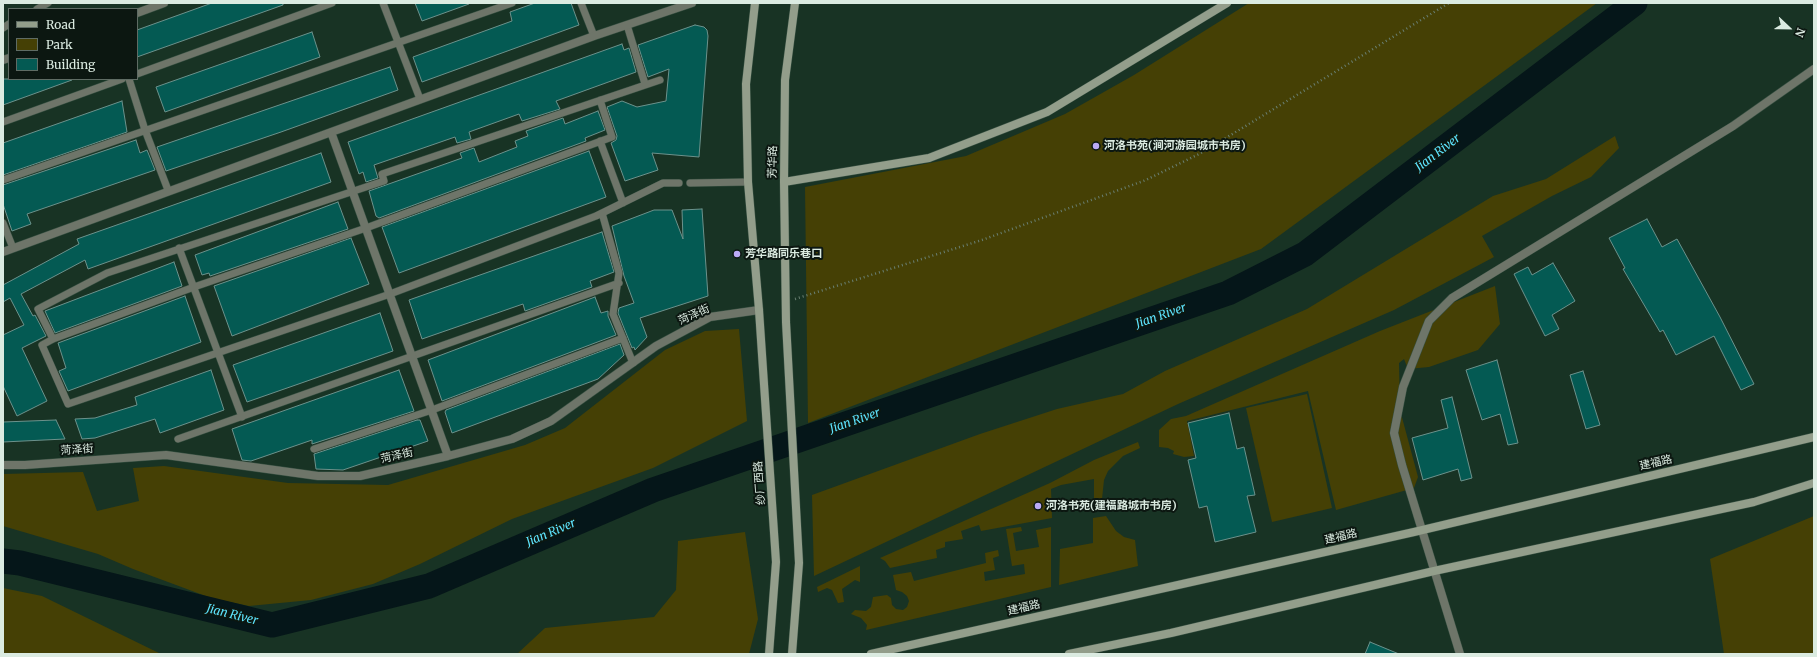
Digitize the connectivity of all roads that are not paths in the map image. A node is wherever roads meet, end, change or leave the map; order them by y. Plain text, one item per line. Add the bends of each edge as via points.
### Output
1 (48, 3) edge
2 (164, 3) edge
3 (332, 3) edge
4 (384, 3) edge
5 (512, 3) edge
6 (581, 3) edge
7 (692, 3) edge
8 (754, 3) edge
9 (795, 3) edge
10 (1227, 3) edge
11 (39, 8) edge
12 (138, 12) edge
13 (627, 25) junction
14 (594, 36) junction
15 (398, 43) junction
16 (1814, 69) edge
17 (138, 74) edge
18 (119, 80) edge
19 (129, 80) edge
20 (660, 80) dead end
21 (646, 84) junction
22 (420, 99) junction
23 (600, 100) junction
24 (3, 122) edge
25 (145, 130) junction
26 (331, 132) junction
27 (600, 141) junction
28 (3, 180) edge
29 (748, 182) junction
30 (784, 182) junction
31 (690, 183) dead end
32 (679, 184) dead end
33 (168, 190) junction
34 (352, 191) junction
35 (624, 203) junction
36 (602, 213) junction
37 (3, 223) edge
38 (366, 228) junction
39 (13, 248) junction
40 (180, 248) junction
41 (3, 252) edge
42 (619, 283) junction
43 (194, 287) junction
44 (390, 294) junction
45 (759, 310) junction
46 (623, 338) junction
47 (53, 339) junction
48 (218, 353) junction
49 (413, 357) junction
50 (633, 363) junction
51 (432, 410) junction
52 (242, 417) junction
53 (1814, 437) edge
54 (178, 439) dead end
55 (314, 450) dead end
56 (448, 456) junction
57 (3, 465) edge
58 (1814, 483) edge
59 (1423, 530) junction
60 (1434, 571) junction
61 (769, 654) edge
62 (792, 654) edge
63 (871, 654) edge
64 (1069, 654) edge
65 (1460, 654) edge

1 - 11 lane
2 - 12 street
3 - 17 lane
4 - 15 lane
5 - 15 lane
6 - 14 lane
7 - 13 street
8 - 29 main road via 746,84
9 - 30 main road, 芳华路 via 785,80
10 - 30 main road via 1047,112 929,158
13 - 14 street
13 - 21 lane
14 - 22 street
15 - 22 lane
15 - 25 lane
16 - 59 street via 1733,126 1452,298 1429,321 1403,387 1394,433
18 - 24 lane
19 - 25 lane
20 - 21 lane
21 - 23 lane
22 - 26 street
23 - 27 lane via 612,137
23 - 34 lane via 382,174 384,181
25 - 28 lane
25 - 33 lane
26 - 33 street
26 - 34 street
27 - 35 lane
27 - 38 lane
29 - 31 lane
29 - 45 main road
30 - 62 main road, 芳华路 via 786,322 799,563
32 - 35 lane via 663,183
33 - 39 street
34 - 38 street
34 - 40 lane
35 - 36 lane
36 - 42 lane via 619,273
36 - 44 lane
37 - 39 lane
38 - 43 lane
38 - 44 street
39 - 41 street
40 - 43 lane
40 - 47 lane via 107,273 38,309
42 - 46 lane via 613,314
42 - 49 lane
43 - 47 lane
43 - 48 lane
44 - 48 lane
44 - 49 street
45 - 50 street, 菏泽街 via 710,317 656,346
45 - 61 main road, 纱厂西路 via 776,562
46 - 50 lane
46 - 51 lane
47 - 48 lane via 42,345 68,404
48 - 52 lane
49 - 51 street
49 - 52 lane
50 - 56 street, 菏泽街 via 552,421 512,439
51 - 55 lane
51 - 56 street
52 - 54 lane
53 - 59 main road, 建福路
56 - 57 street, 菏泽街 via 360,476 318,476 166,455
58 - 60 main road via 1754,502
59 - 60 street
59 - 63 main road, 建福路
60 - 64 main road
60 - 65 street

